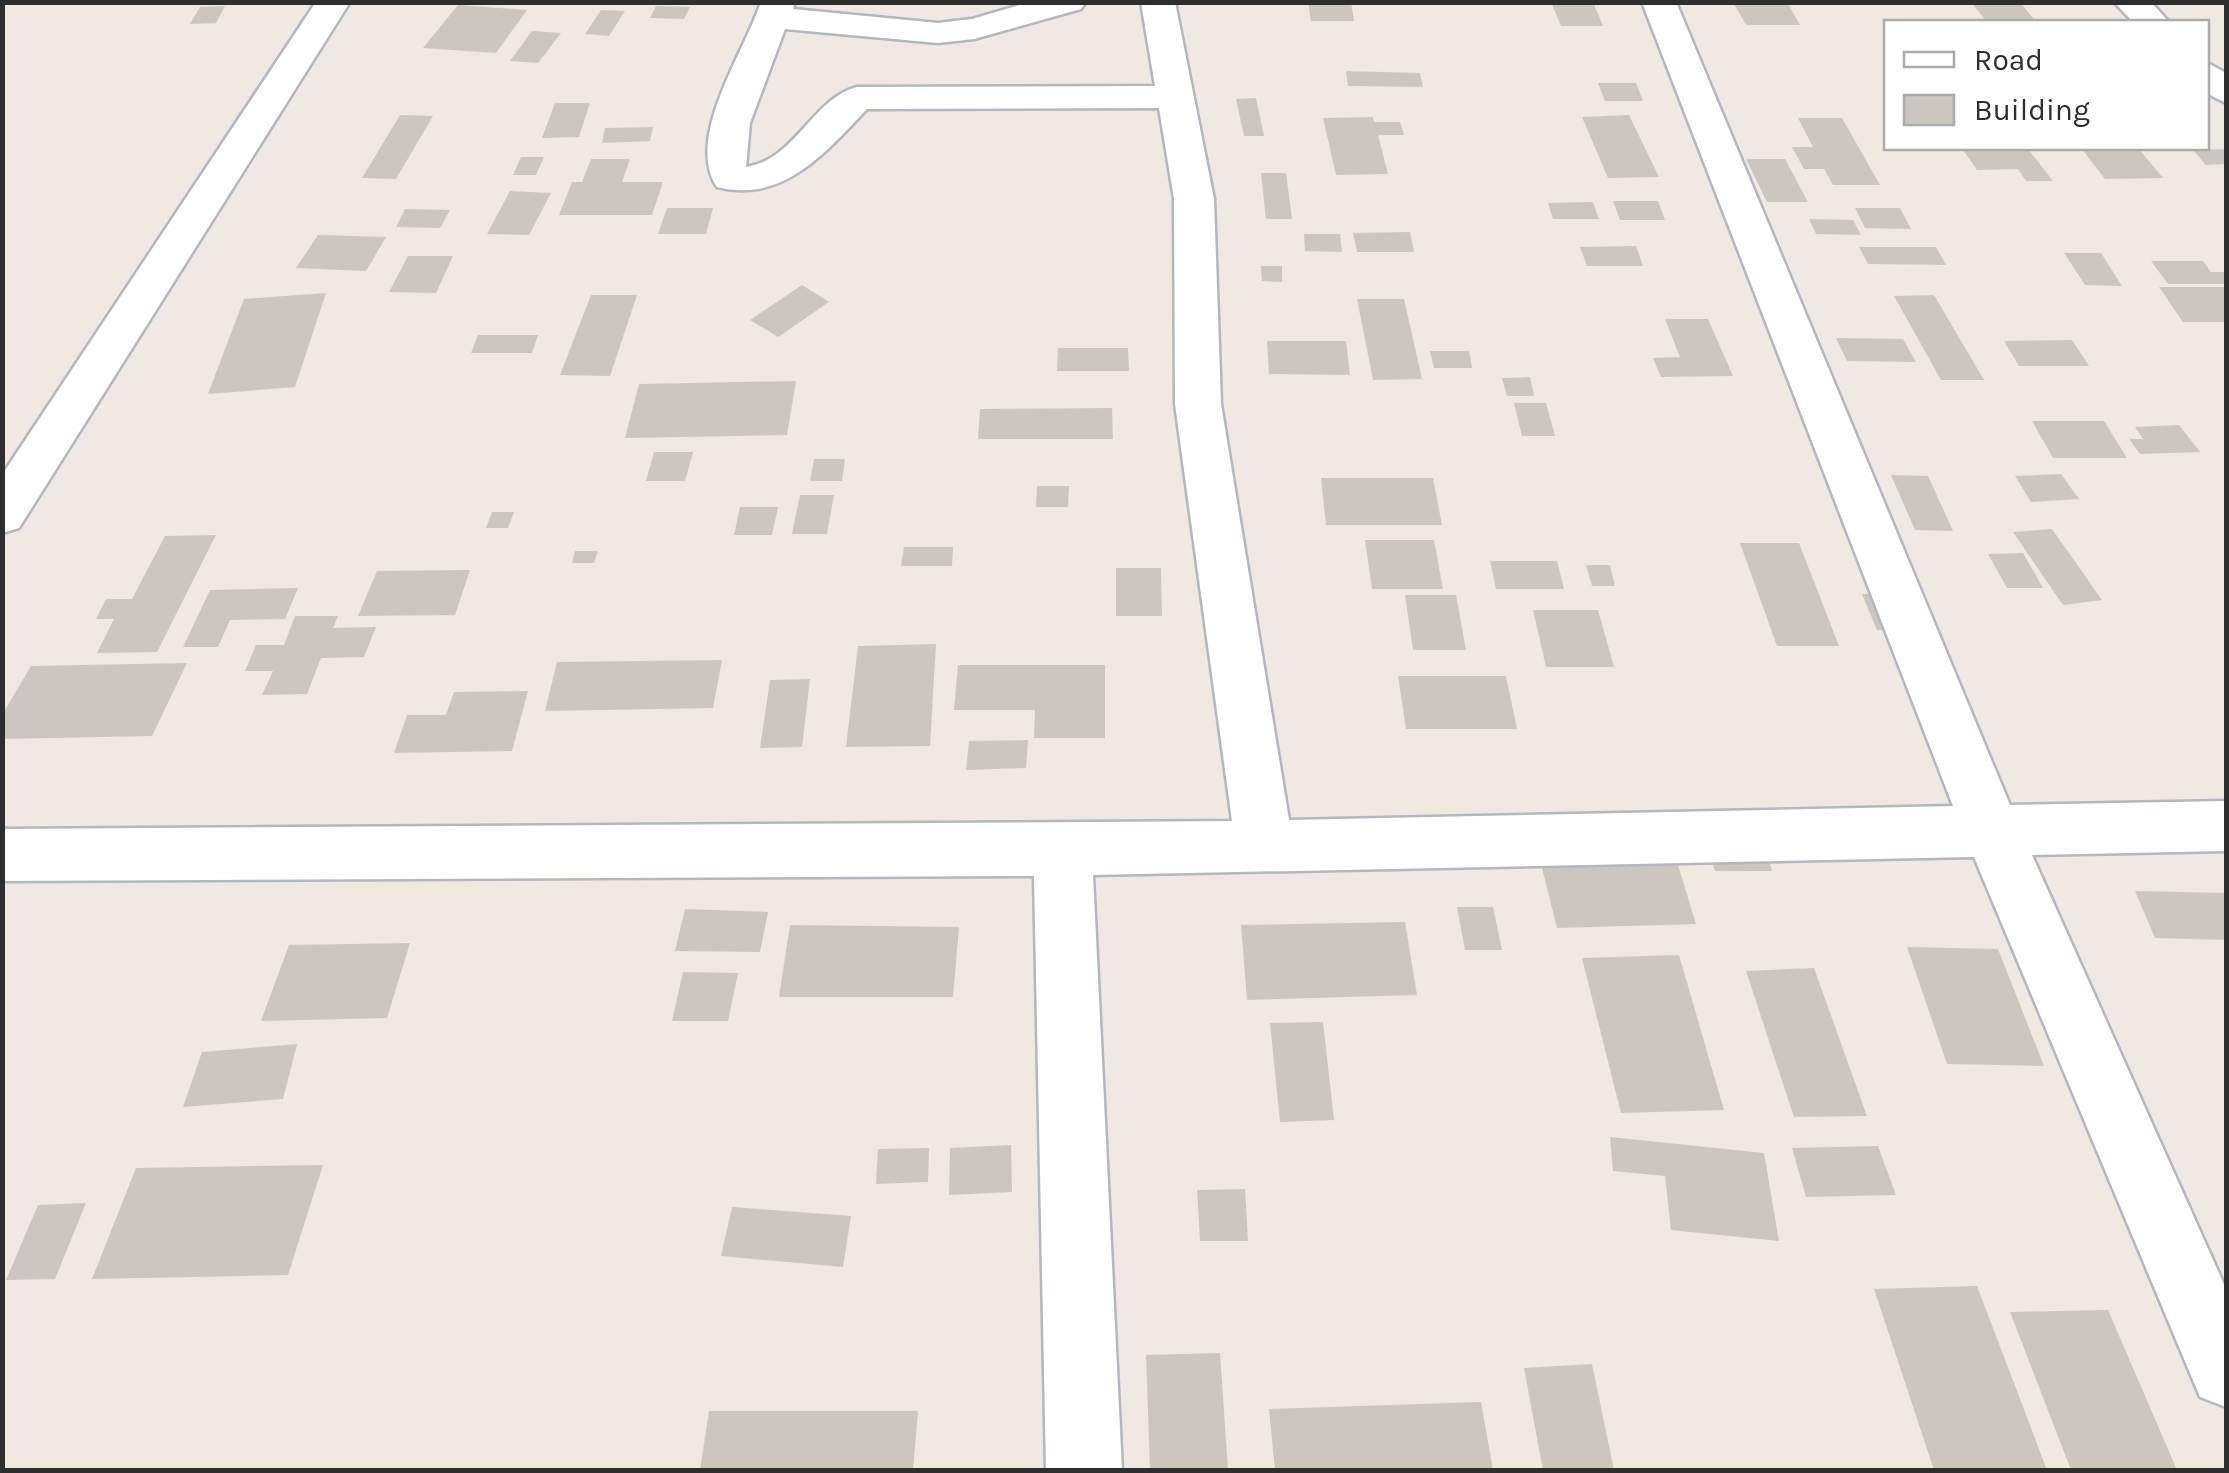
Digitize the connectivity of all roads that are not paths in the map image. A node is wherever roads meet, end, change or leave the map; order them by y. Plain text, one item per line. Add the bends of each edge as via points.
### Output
1 (333, 2) edge
2 (1069, 2) edge
3 (1158, 2) edge
4 (1659, 2) edge
5 (2131, 2) edge
6 (776, 10) edge
7 (2150, 20) edge
8 (893, 32) junction
9 (1178, 97) junction
10 (857, 98) junction
11 (2, 515) edge
12 (2226, 826) edge
13 (1991, 829) junction
14 (1264, 845) junction
15 (1063, 850) junction
16 (2, 855) edge
17 (2226, 1370) edge
18 (1084, 1470) edge

1 - 11 street
2 - 8 street via 974,28
3 - 9 street
4 - 13 street
5 - 7 street
6 - 8 street
6 - 10 street via 740,95 726,153 731,179 772,177
8 - 10 street
9 - 10 street
9 - 14 street via 1194,199 1198,404
12 - 13 street
13 - 14 street
13 - 17 street
14 - 15 street
15 - 16 street
15 - 18 street

